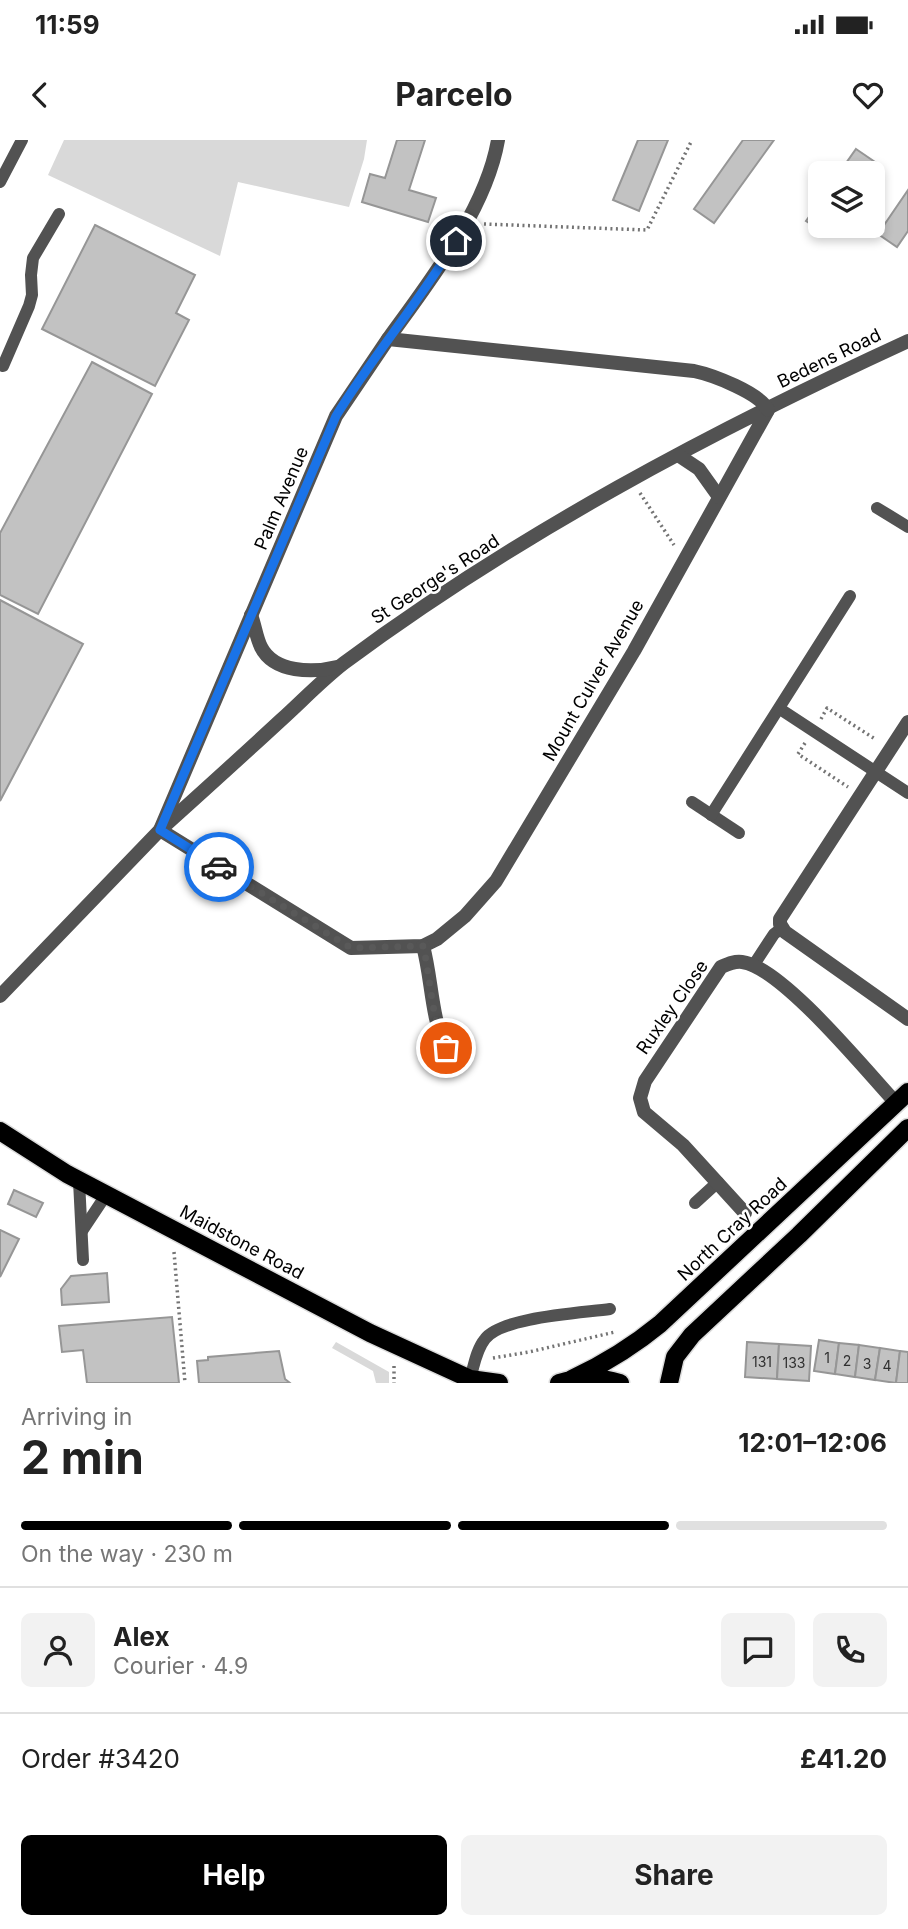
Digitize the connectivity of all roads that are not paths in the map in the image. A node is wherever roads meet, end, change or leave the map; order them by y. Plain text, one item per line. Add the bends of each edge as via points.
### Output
1 (22, 140) edge
2 (498, 140) edge
3 (0, 182) edge
4 (59, 214) dead end
5 (388, 339) junction
6 (908, 341) edge
7 (1, 367) edge
8 (768, 410) junction
9 (678, 455) junction
10 (719, 496) junction
11 (877, 508) dead end
12 (908, 527) edge
13 (850, 596) dead end
14 (251, 615) junction
15 (342, 665) junction
16 (780, 709) junction
17 (908, 722) edge
18 (875, 771) junction
19 (908, 793) edge
20 (692, 802) dead end
21 (711, 815) junction
22 (160, 830) junction
23 (739, 834) dead end
24 (782, 928) junction
25 (423, 946) junction
26 (753, 966) junction
27 (0, 996) edge
28 (908, 1019) edge
29 (446, 1048) dead end
30 (902, 1098) edge
31 (908, 1128) edge
32 (0, 1131) edge
33 (79, 1181) junction
34 (718, 1182) junction
35 (106, 1195) junction
36 (695, 1203) dead end
37 (745, 1213) dead end
38 (81, 1231) junction
39 (83, 1260) dead end
40 (610, 1310) dead end
41 (471, 1381) edge
42 (565, 1381) edge
43 (499, 1383) edge
44 (620, 1383) edge
45 (669, 1383) edge

1 - 3 lane
2 - 5 street, Palm Avenue via 489,176 465,223 441,266
4 - 7 lane via 33,258 29,306
5 - 8 street via 694,371 764,401
5 - 14 street, Palm Avenue via 336,416
6 - 8 street, Bedens Road
8 - 9 street, St George's Road
8 - 10 street, Mount Culver Avenue
9 - 10 street via 699,469
9 - 15 street, St George's Road via 555,524
10 - 25 street, Mount Culver Avenue via 634,651 496,881 466,916
11 - 12 lane
13 - 16 lane
14 - 15 street via 261,648 281,665 321,671
14 - 22 street, Palm Avenue
15 - 22 street, St George's Road
16 - 18 lane
16 - 21 lane
17 - 18 street
18 - 19 lane
18 - 24 street via 782,915
20 - 21 lane
21 - 23 lane
22 - 25 street via 351,948
22 - 27 street, Palm Avenue
24 - 26 lane
24 - 28 street
25 - 29 street via 439,1034
26 - 30 street via 796,995
26 - 34 street, Ruxley Close via 735,962 721,967 642,1089 644,1112
30 - 42 main road, North Cray Road via 644,1337 598,1367
31 - 45 main road via 692,1335 675,1357
32 - 33 main road, Maidstone Road
33 - 35 main road, Maidstone Road
33 - 38 lane
34 - 36 lane
34 - 37 street, Ruxley Close
35 - 38 lane
35 - 41 main road, Maidstone Road
38 - 39 lane
40 - 41 lane via 503,1325 486,1336
41 - 43 main road, Maidstone Road
42 - 44 main road via 600,1378

